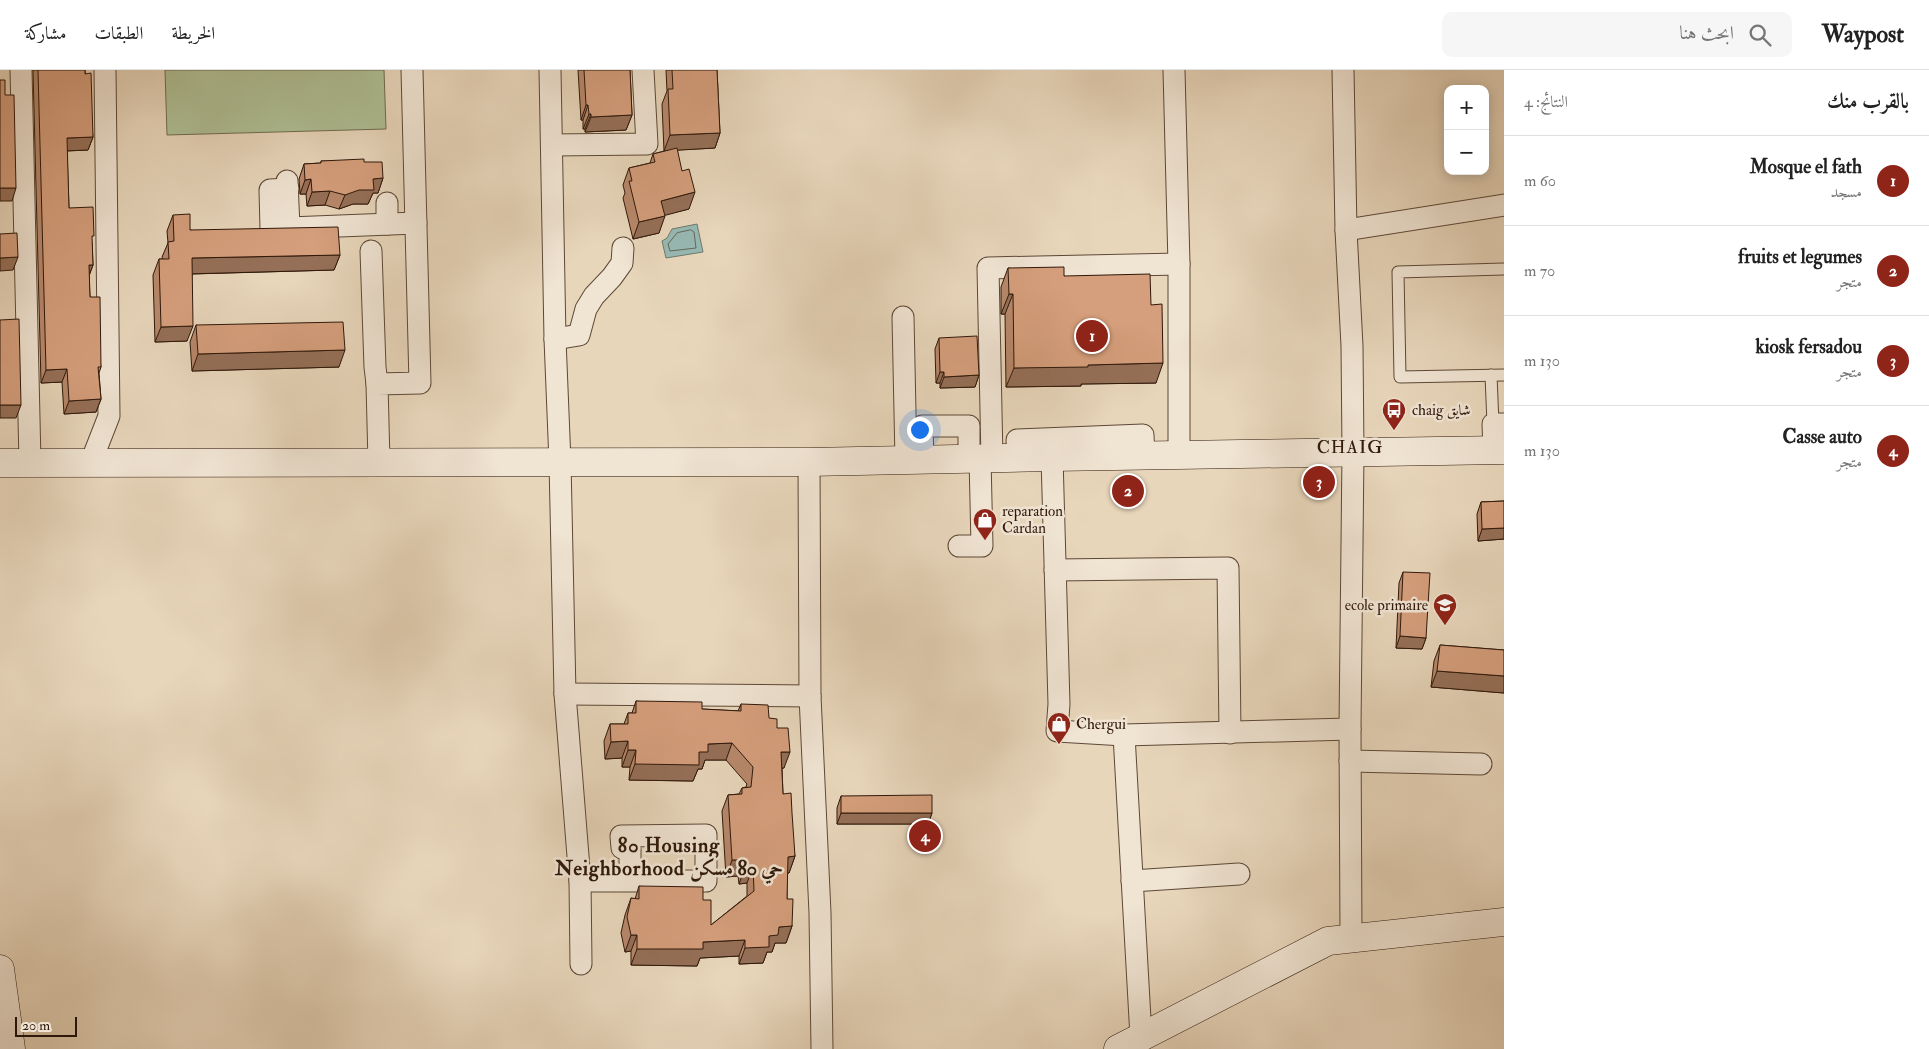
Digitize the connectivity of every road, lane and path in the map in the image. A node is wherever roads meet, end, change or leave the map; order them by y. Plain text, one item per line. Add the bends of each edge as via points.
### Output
1 (21, 70) edge
2 (105, 70) edge
3 (412, 70) edge
4 (550, 70) edge
5 (643, 70) edge
6 (1174, 70) edge
7 (1343, 70) edge
8 (552, 145) junction
9 (288, 186) dead end
10 (387, 203) dead end
11 (1504, 205) edge
12 (416, 223) junction
13 (387, 224) junction
14 (1346, 230) junction
15 (623, 248) dead end
16 (371, 251) dead end
17 (1179, 264) junction
18 (1504, 269) edge
19 (903, 316) dead end
20 (555, 338) junction
21 (1492, 375) junction
22 (1504, 375) edge
23 (377, 384) junction
24 (1499, 437) edge
25 (1353, 452) junction
26 (1144, 456) junction
27 (1179, 456) junction
28 (1052, 457) junction
29 (990, 458) junction
30 (914, 460) junction
31 (0, 462) edge
32 (30, 462) junction
33 (91, 462) junction
34 (379, 462) junction
35 (560, 462) junction
36 (809, 462) junction
37 (960, 546) dead end
38 (1055, 570) junction
39 (565, 694) junction
40 (810, 696) junction
41 (1350, 729) junction
42 (1230, 733) junction
43 (1124, 735) junction
44 (1350, 761) junction
45 (1481, 764) dead end
46 (1239, 874) dead end
47 (580, 881) junction
48 (630, 881) dead end
49 (1132, 881) junction
50 (1504, 922) edge
51 (1351, 937) junction
52 (581, 964) dead end
53 (0, 969) edge
54 (1130, 1043) edge
55 (11, 1049) edge
56 (822, 1049) edge

1 - 32 street
2 - 33 street via 109,416
3 - 12 street
4 - 8 street
5 - 8 street via 647,144
6 - 17 street
7 - 14 street
8 - 20 street
9 - 13 street via 289,222 321,214 322,227
10 - 13 street
11 - 14 street
12 - 13 street
12 - 23 street via 420,384
14 - 25 street
15 - 20 street via 622,263 586,309 579,334
16 - 23 street
17 - 27 street
17 - 29 street via 988,268
18 - 21 lane via 1398,272 1400,377
19 - 30 street
20 - 35 street
21 - 22 lane
21 - 24 lane
23 - 34 street
24 - 25 main road
25 - 27 main road
25 - 41 street
26 - 27 main road
26 - 28 main road
26 - 29 street via 1144,435 1017,440
28 - 29 main road
28 - 38 street
29 - 30 main road
29 - 37 street via 982,546
30 - 36 main road
31 - 32 main road
32 - 33 main road
33 - 34 main road
34 - 35 main road
35 - 36 main road
35 - 39 street
36 - 40 street
38 - 42 street via 1228,568
38 - 43 street via 1057,731
39 - 40 street
39 - 47 street
40 - 56 street via 820,912
41 - 42 street
41 - 44 street
42 - 43 street
43 - 49 street
44 - 45 street
44 - 51 street
46 - 49 street
47 - 48 street
47 - 52 street
49 - 54 street
50 - 51 main road
51 - 54 main road via 1328,941
53 - 55 main road

